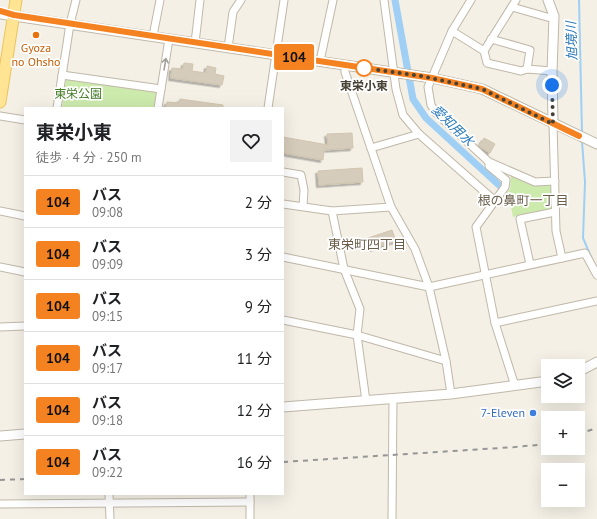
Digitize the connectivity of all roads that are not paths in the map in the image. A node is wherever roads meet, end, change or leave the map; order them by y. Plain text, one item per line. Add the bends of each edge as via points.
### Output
1 (16, 0) edge
2 (76, 0) edge
3 (160, 0) edge
4 (200, 0) edge
5 (241, 0) edge
6 (284, 0) edge
7 (333, 0) edge
8 (384, 0) edge
9 (470, 0) edge
10 (516, 0) edge
11 (548, 0) edge
12 (512, 7) junction
13 (0, 11) edge
14 (0, 14) edge
15 (14, 15) junction
16 (554, 18) junction
17 (70, 24) junction
18 (452, 31) junction
19 (153, 36) junction
20 (491, 38) junction
21 (169, 39) junction
22 (195, 43) junction
23 (228, 48) junction
24 (484, 51) junction
25 (275, 54) junction
26 (320, 61) junction
27 (345, 65) junction
28 (527, 69) junction
29 (552, 71) junction
30 (396, 73) junction
31 (62, 75) junction
32 (432, 78) junction
33 (161, 89) junction
34 (0, 102) edge
35 (57, 107) edge
36 (158, 107) edge
37 (268, 107) edge
38 (0, 116) edge
39 (24, 120) edge
40 (553, 124) junction
41 (419, 134) junction
42 (597, 144) edge
43 (371, 148) junction
44 (489, 162) junction
45 (284, 172) edge
46 (555, 181) junction
47 (495, 201) junction
48 (284, 204) edge
49 (303, 206) junction
50 (391, 207) junction
51 (0, 211) edge
52 (332, 211) junction
53 (555, 212) junction
54 (24, 216) edge
55 (284, 257) edge
56 (562, 258) junction
57 (530, 264) junction
58 (0, 267) edge
59 (344, 269) junction
60 (24, 272) edge
61 (486, 274) junction
62 (597, 275) edge
63 (429, 287) junction
64 (597, 301) edge
65 (284, 320) edge
66 (495, 323) junction
67 (24, 326) edge
68 (0, 327) edge
69 (357, 335) junction
70 (446, 361) junction
71 (597, 362) edge
72 (585, 368) edge
73 (541, 383) edge
74 (515, 386) junction
75 (451, 394) junction
76 (393, 398) junction
77 (366, 401) junction
78 (284, 407) edge
79 (24, 434) edge
80 (0, 436) edge
81 (109, 495) edge
82 (250, 495) edge
83 (108, 502) junction
84 (250, 502) junction
85 (0, 504) edge
86 (110, 519) edge
87 (250, 519) edge
88 (392, 519) edge

1 - 15 main road
2 - 17 street
3 - 19 street
4 - 22 street
5 - 23 street via 233,12
6 - 25 street
7 - 26 street
8 - 30 street
9 - 18 street
10 - 12 street
11 - 16 street
12 - 16 street
12 - 20 street
13 - 15 street
14 - 15 street
15 - 17 street
15 - 34 main road
16 - 29 street
17 - 19 street
17 - 31 street
18 - 24 street
18 - 32 street
19 - 21 street
20 - 24 street
20 - 28 street via 530,50
21 - 22 street
33 -> 21 street
22 - 23 street
23 - 25 street
24 - 28 street via 487,63 521,71
25 - 26 street
25 - 37 street
26 - 27 street
27 - 30 street
27 - 43 street via 345,72
28 - 29 street
29 - 40 street
30 - 32 street
30 - 41 street via 403,115
31 - 33 street
31 - 35 street
32 - 40 street via 482,89
32 - 44 street via 428,91 436,113
33 - 36 street
38 - 39 street
40 - 42 street
40 - 46 street
41 - 43 street
41 - 47 street
43 - 50 street
44 - 46 street via 535,182
44 - 47 street via 489,166 506,180 505,187
45 - 49 street via 301,175 304,190
46 - 53 street
47 - 61 street via 476,227
48 - 49 street
49 - 52 street
50 - 52 street
50 - 63 street via 415,249
51 - 54 street
52 - 59 street
53 - 56 street
53 - 57 street via 520,219
55 - 59 street
56 - 57 street
56 - 62 street via 585,253
57 - 61 street
58 - 60 street
59 - 63 street
59 - 69 street via 360,309
61 - 63 street
61 - 66 street
63 - 70 street
64 - 66 street
65 - 69 street
66 - 74 street
67 - 68 street
69 - 70 street
69 - 77 street
70 - 75 street
71 - 72 street
73 - 74 street
74 - 75 street
75 - 76 street
76 - 77 street
76 - 88 street
77 - 78 street
79 - 80 street
81 - 83 street
82 - 84 street
83 - 84 street
83 - 85 street
83 - 86 street
84 - 87 street

